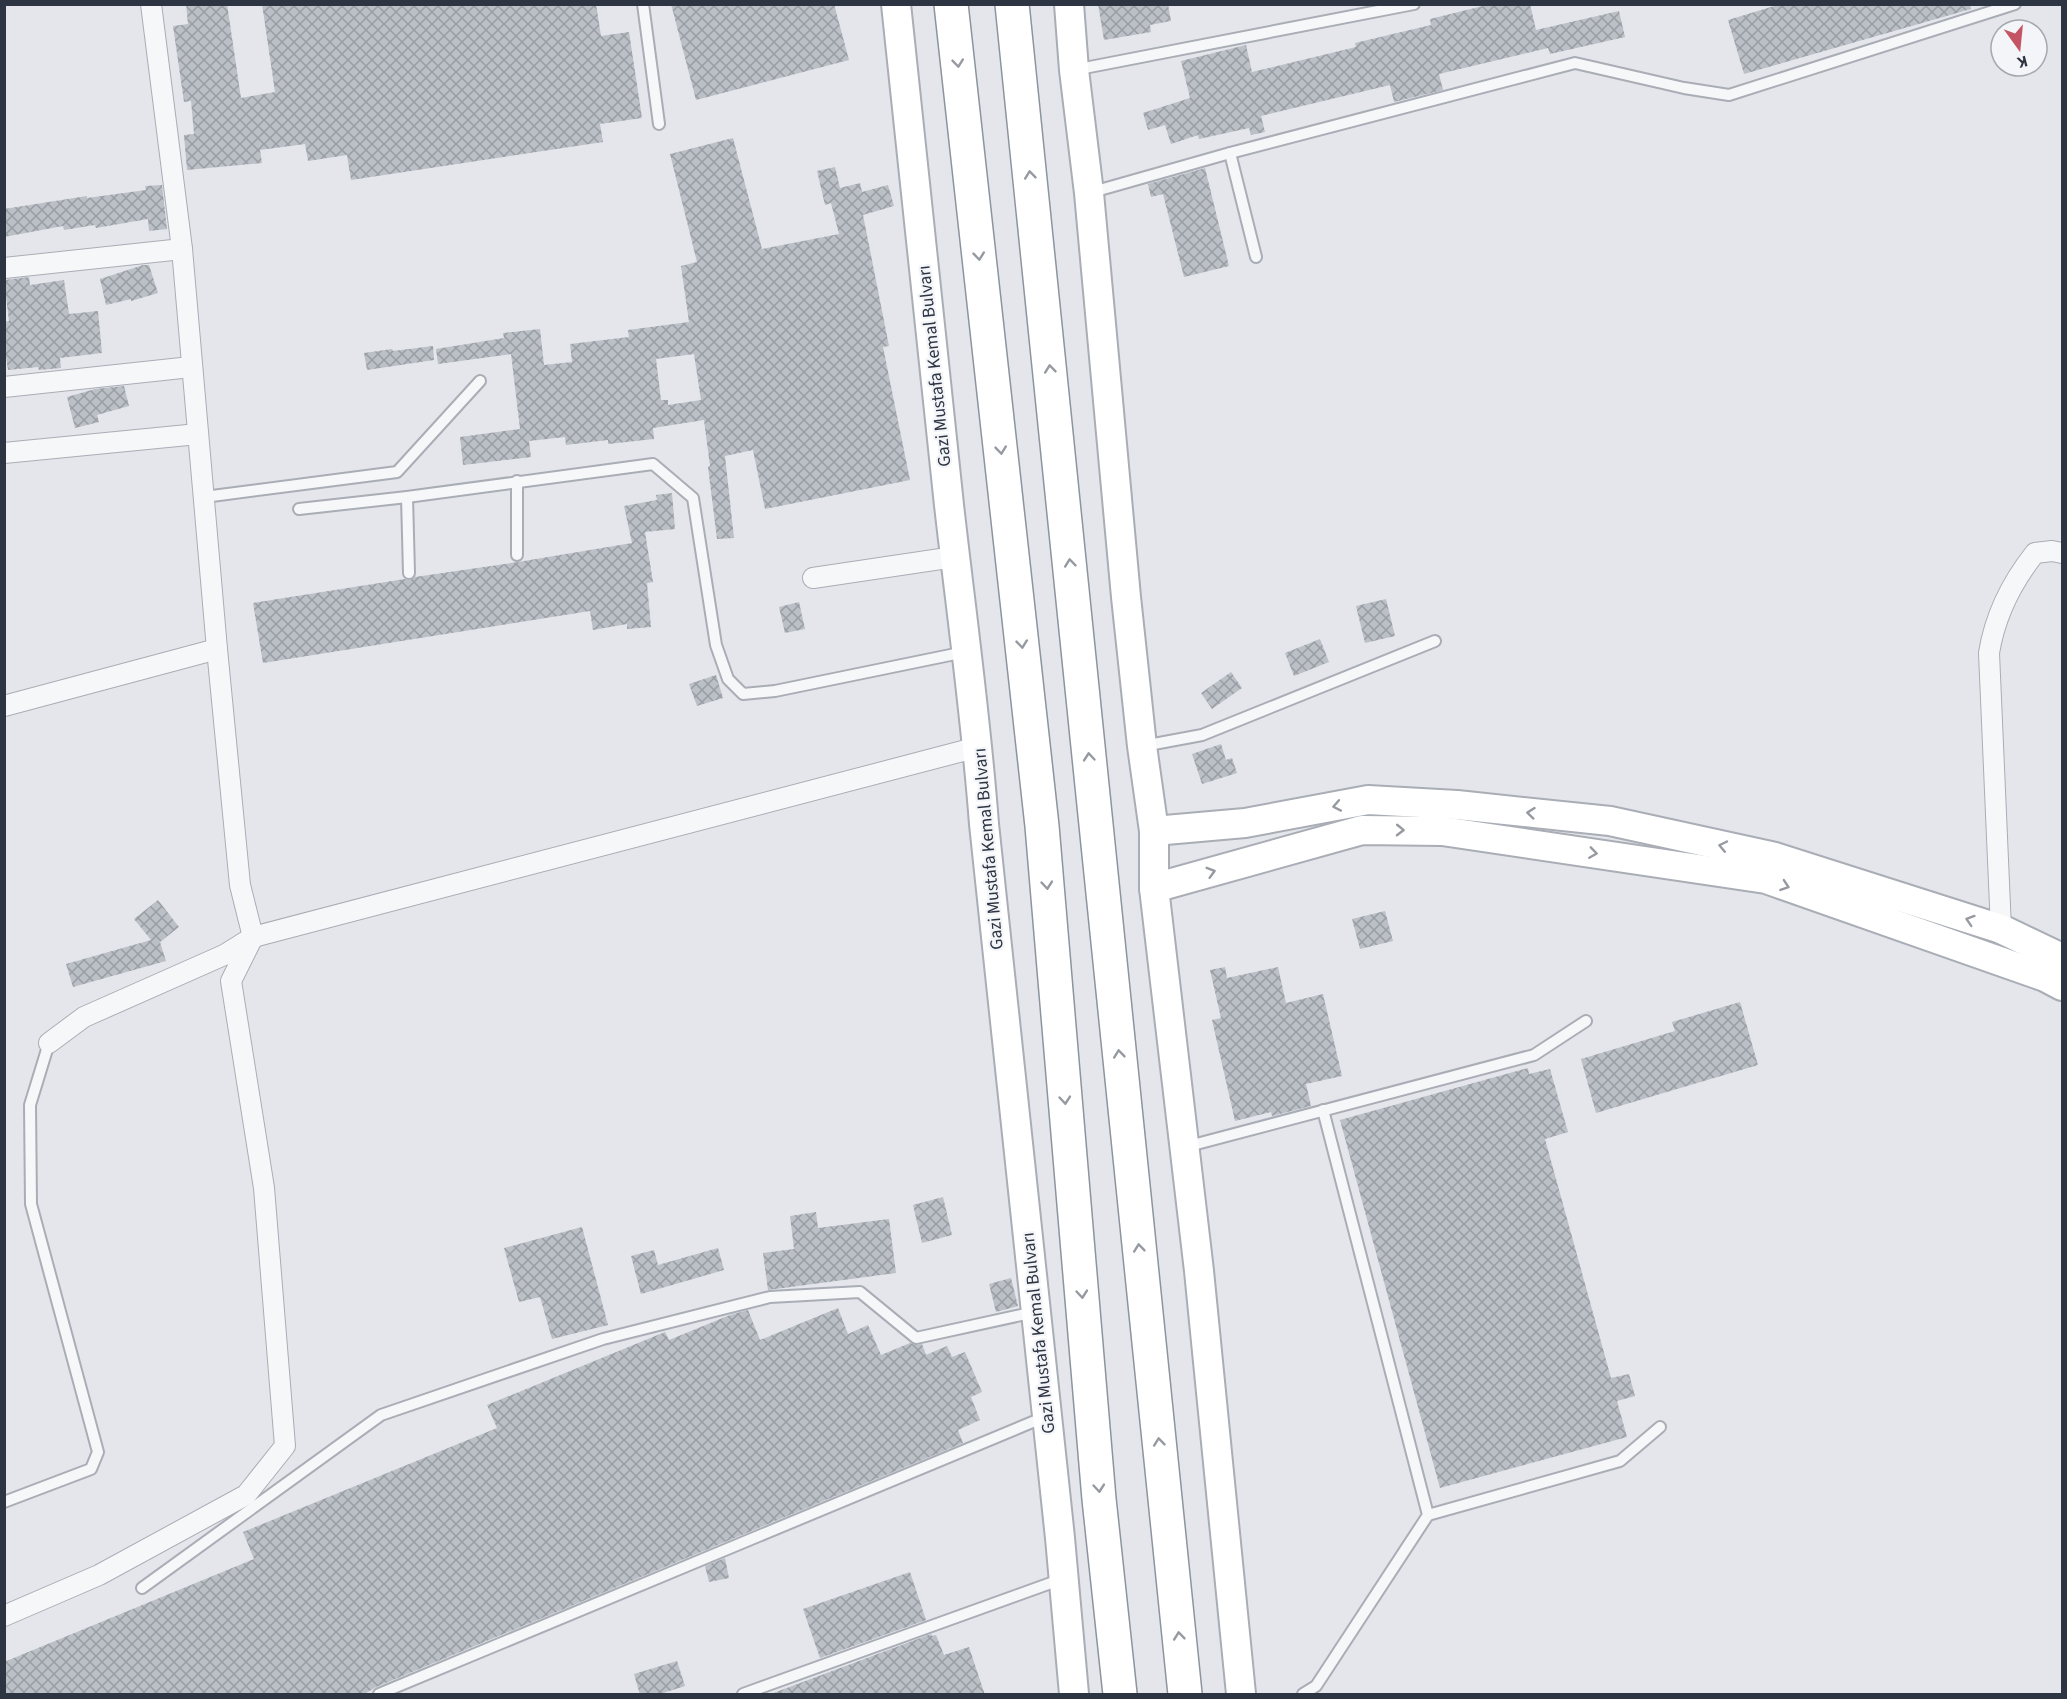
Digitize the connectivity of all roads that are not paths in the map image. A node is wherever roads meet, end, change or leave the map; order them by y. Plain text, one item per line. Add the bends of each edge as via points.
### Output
1 (151, 4) edge
2 (643, 4) edge
3 (897, 4) edge
4 (951, 4) edge
5 (1012, 4) edge
6 (1069, 4) edge
7 (1414, 4) edge
8 (2015, 4) edge
9 (1074, 70) junction
10 (659, 124) dead end
11 (1230, 153) junction
12 (1089, 193) junction
13 (182, 249) junction
14 (1256, 257) dead end
15 (4, 268) edge
16 (191, 367) junction
17 (480, 381) dead end
18 (4, 387) edge
19 (198, 434) junction
20 (4, 453) edge
21 (517, 481) junction
22 (204, 497) junction
23 (407, 497) junction
24 (299, 509) dead end
25 (2062, 553) edge
26 (517, 555) dead end
27 (954, 556) junction
28 (409, 573) dead end
29 (813, 578) dead end
30 (1435, 641) dead end
31 (217, 648) junction
32 (965, 652) junction
33 (4, 706) edge
34 (1142, 746) junction
35 (978, 747) junction
36 (1154, 831) junction
37 (1154, 888) junction
38 (2001, 929) junction
39 (254, 937) junction
40 (2062, 958) edge
41 (2062, 986) edge
42 (1586, 1021) dead end
43 (49, 1043) joint
44 (1323, 1110) junction
45 (1185, 1147) junction
46 (1036, 1312) junction
47 (1047, 1416) junction
48 (1660, 1427) dead end
49 (4, 1502) edge
50 (1428, 1515) junction
51 (1064, 1579) junction
52 (142, 1588) dead end
53 (4, 1616) edge
54 (379, 1695) edge
55 (743, 1695) edge
56 (1074, 1695) edge
57 (1120, 1695) edge
58 (1185, 1695) edge
59 (1240, 1695) edge
60 (1303, 1695) edge

1 - 13 street
2 - 10 lane
3 - 27 street, Gazi Mustafa Kemal Bulvarı
4 -> 57 highway via 1042,826
58 -> 5 highway
6 - 9 street
7 - 9 lane
8 - 11 lane via 1730,95 1575,63
9 - 12 street
11 - 12 lane
11 - 14 lane
12 - 34 street
13 - 15 street
13 - 16 street
16 - 18 street
16 - 19 street
17 - 22 lane via 397,472
19 - 20 street
19 - 22 street
21 - 23 lane
21 - 26 lane
21 - 32 lane via 653,464 693,498 716,645 728,678 743,694 775,691
22 - 31 street
23 - 24 lane
23 - 28 lane
25 - 38 street via 2035,553 2016,577 1992,632 1989,653
27 - 29 street
27 - 32 street, Gazi Mustafa Kemal Bulvarı
30 - 34 lane via 1202,735
31 - 33 street
31 - 39 street via 240,885
32 - 35 street, Gazi Mustafa Kemal Bulvarı
34 - 36 street
35 - 39 street
35 - 46 street, Gazi Mustafa Kemal Bulvarı
36 - 37 street
38 -> 36 street via 1775,857 1610,821 1368,800 1245,823
37 -> 41 street via 1362,830 1442,831 1766,879
37 - 45 street
38 - 40 street
39 - 43 street via 224,955 84,1017
39 - 53 street via 231,981 264,1188 285,1446 246,1495 99,1575
42 - 44 lane via 1534,1054
43 - 49 lane via 30,1105 31,1204 98,1452 91,1469
44 - 45 lane
44 - 50 lane
45 - 59 street
46 - 47 street, Gazi Mustafa Kemal Bulvarı
46 - 52 lane via 916,1338 860,1292 770,1297 603,1339 381,1416
47 - 51 street, Gazi Mustafa Kemal Bulvarı
47 - 54 lane
48 - 50 lane via 1620,1461
50 - 60 lane via 1316,1686
51 - 55 lane
51 - 56 street, Gazi Mustafa Kemal Bulvarı

